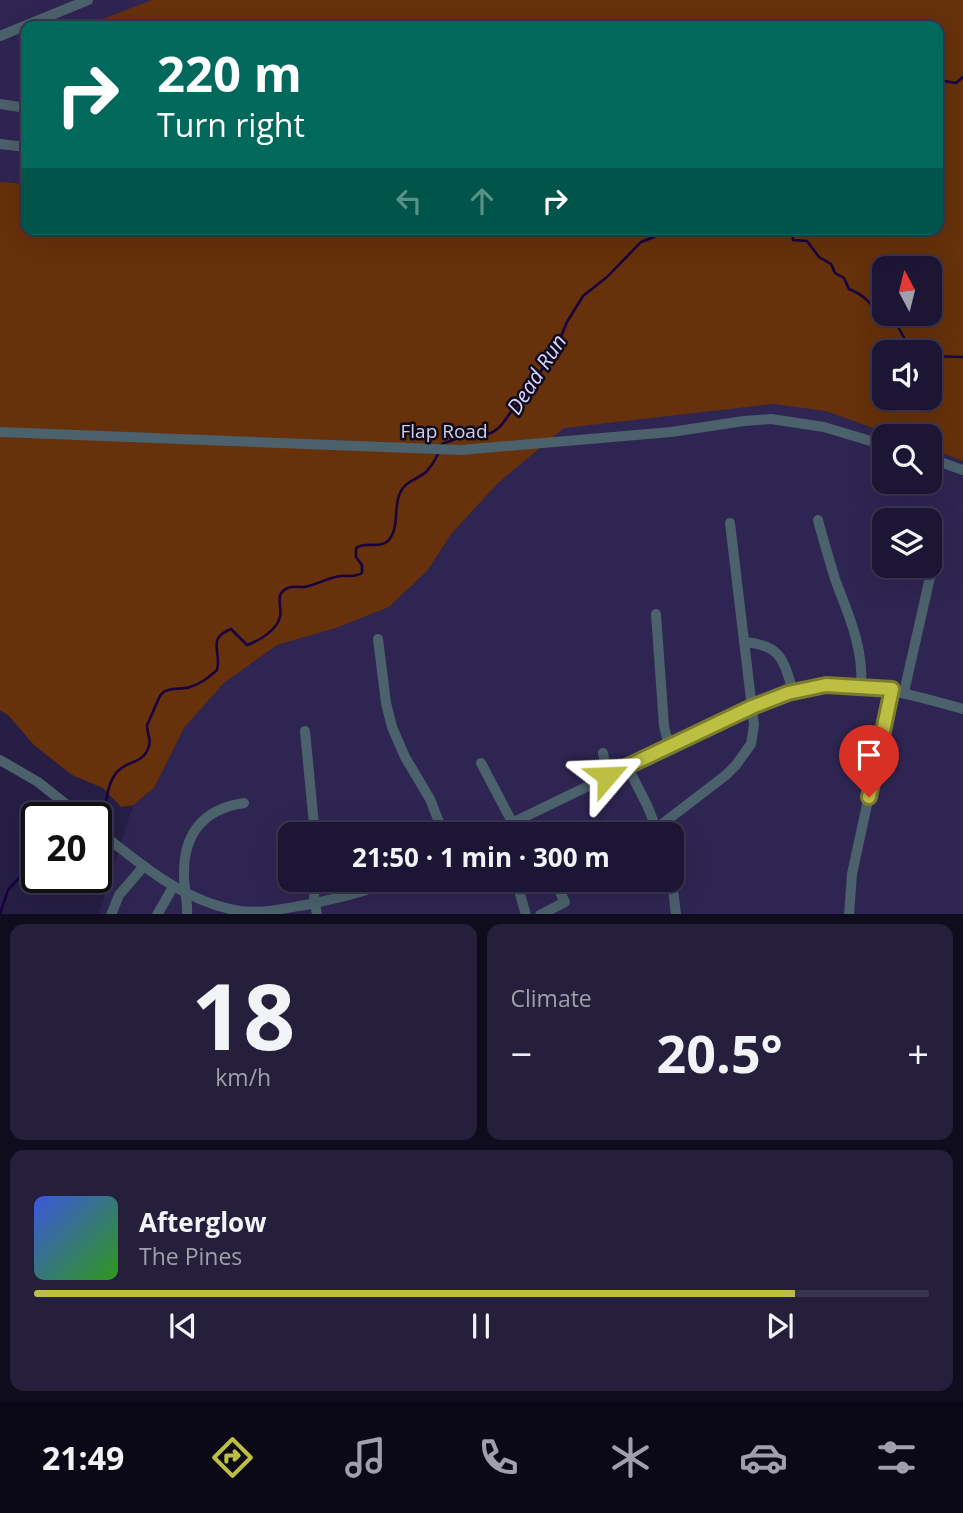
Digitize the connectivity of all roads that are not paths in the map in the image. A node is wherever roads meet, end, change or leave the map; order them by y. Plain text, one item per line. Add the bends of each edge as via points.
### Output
1 (88, 0) edge
2 (37, 21) edge
3 (21, 27) edge
4 (0, 36) edge
5 (0, 104) edge
6 (21, 107) edge
7 (0, 144) edge
8 (21, 146) edge
9 (0, 432) edge
10 (872, 441) edge
11 (942, 463) edge
12 (963, 470) edge
13 (818, 520) dead end
14 (730, 523) dead end
15 (930, 578) edge
16 (656, 614) dead end
17 (378, 639) dead end
18 (744, 642) junction
19 (861, 686) junction
20 (892, 689) junction
21 (793, 691) junction
22 (904, 692) junction
23 (752, 707) junction
24 (963, 709) edge
25 (306, 731) dead end
26 (669, 746) junction
27 (603, 753) dead end
28 (0, 760) edge
29 (481, 763) dead end
30 (627, 766) junction
31 (607, 776) junction
32 (63, 802) edge
33 (244, 803) dead end
34 (314, 822) edge
35 (439, 822) edge
36 (512, 822) joint
37 (653, 822) edge
38 (670, 822) edge
39 (112, 841) edge
40 (144, 866) junction
41 (173, 887) junction
42 (315, 892) edge
43 (360, 892) edge
44 (519, 892) edge
45 (560, 892) edge
46 (673, 892) edge
47 (186, 893) junction
48 (315, 903) junction
49 (246, 913) edge
50 (111, 914) edge
51 (158, 914) edge
52 (187, 914) edge
53 (317, 914) edge
54 (526, 914) edge
55 (542, 914) edge
56 (676, 914) edge
57 (849, 914) edge

1 - 2 lane
3 - 4 lane
5 - 6 lane
7 - 8 lane
9 - 10 lane, Flap Road via 446,450 771,419
11 - 12 lane
13 - 19 lane via 853,627
14 - 18 lane
15 - 22 lane
16 - 26 lane
17 - 35 lane via 392,727
18 - 21 lane via 779,653
18 - 23 lane
19 - 20 lane
19 - 21 lane via 826,685
20 - 22 lane
20 - 57 lane via 852,874
21 - 23 lane
22 - 24 lane
23 - 26 lane
23 - 38 lane via 753,736 744,755
25 - 34 lane
26 - 30 lane
27 - 31 lane
28 - 32 lane
29 - 36 lane
30 - 31 lane
30 - 37 lane
31 - 36 lane
33 - 47 lane via 215,811 194,830 184,870
39 - 40 lane
40 - 41 lane
40 - 50 lane via 120,894
41 - 47 lane
41 - 51 lane
42 - 48 lane
43 - 48 lane
44 - 54 lane
45 - 55 lane via 565,902
46 - 56 lane
47 - 49 lane
47 - 52 lane
48 - 49 lane
48 - 53 lane

